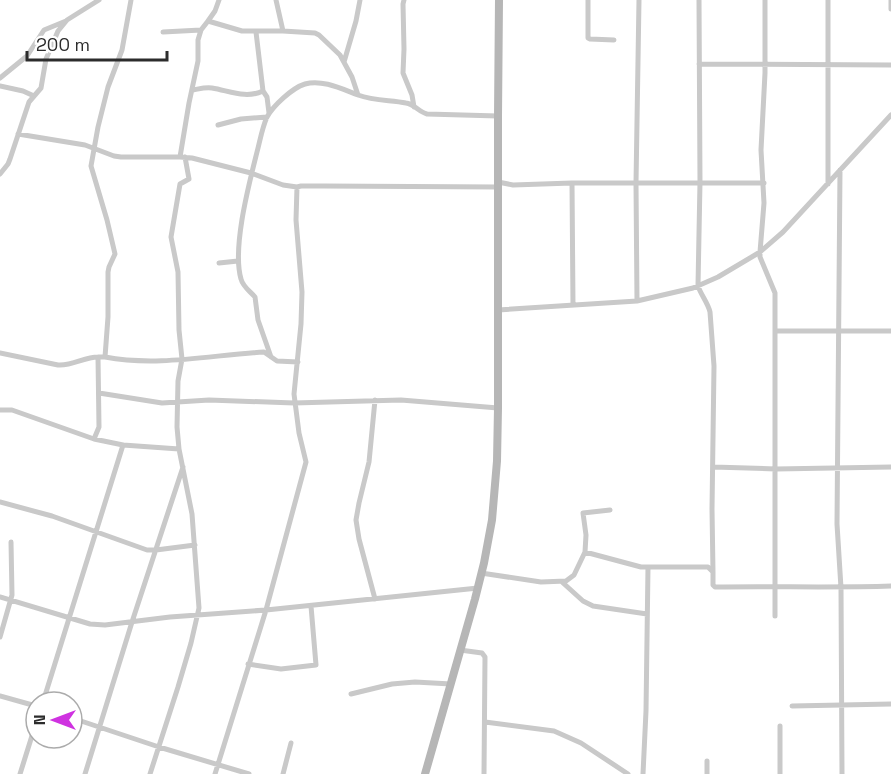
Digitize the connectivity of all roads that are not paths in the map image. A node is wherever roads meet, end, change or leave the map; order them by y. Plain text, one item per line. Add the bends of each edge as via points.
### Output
1 (99, 0) edge
2 (131, 0) edge
3 (219, 0) edge
4 (276, 0) edge
5 (360, 0) edge
6 (404, 0) edge
7 (499, 0) edge
8 (588, 0) edge
9 (639, 0) edge
10 (699, 0) edge
11 (765, 0) edge
12 (828, 0) edge
13 (891, 0) edge
14 (891, 9) edge
15 (67, 20) junction
16 (208, 21) junction
17 (201, 30) junction
18 (283, 31) junction
19 (163, 32) dead end
20 (256, 32) junction
21 (614, 40) dead end
22 (344, 62) junction
23 (699, 64) junction
24 (765, 64) junction
25 (828, 65) junction
26 (891, 65) edge
27 (0, 78) edge
28 (0, 86) edge
29 (192, 90) junction
30 (263, 91) junction
31 (358, 95) junction
32 (34, 96) junction
33 (414, 107) junction
34 (268, 115) junction
35 (891, 115) edge
36 (498, 116) junction
37 (218, 125) dead end
38 (18, 134) junction
39 (94, 149) junction
40 (183, 157) junction
41 (2, 167) edge
42 (840, 170) junction
43 (251, 173) junction
44 (0, 174) edge
45 (700, 182) junction
46 (572, 183) junction
47 (636, 183) junction
48 (764, 183) junction
49 (828, 184) junction
50 (498, 185) junction
51 (297, 187) junction
52 (760, 252) junction
53 (238, 261) junction
54 (219, 262) dead end
55 (698, 286) junction
56 (637, 301) junction
57 (573, 305) junction
58 (498, 310) junction
59 (775, 331) junction
60 (891, 331) edge
61 (839, 332) junction
62 (0, 353) edge
63 (101, 357) junction
64 (271, 357) junction
65 (182, 359) junction
66 (298, 362) junction
67 (99, 393) junction
68 (375, 400) junction
69 (177, 402) junction
70 (294, 403) junction
71 (498, 408) junction
72 (0, 411) edge
73 (94, 439) junction
74 (123, 445) junction
75 (179, 448) junction
76 (183, 467) junction
77 (713, 467) junction
78 (891, 467) edge
79 (838, 468) junction
80 (776, 469) junction
81 (0, 502) edge
82 (610, 510) dead end
83 (96, 532) junction
84 (11, 542) dead end
85 (195, 545) junction
86 (156, 550) junction
87 (585, 552) junction
88 (648, 567) junction
89 (710, 570) junction
90 (481, 573) junction
91 (562, 582) junction
92 (775, 586) junction
93 (891, 586) edge
94 (478, 588) junction
95 (841, 588) junction
96 (0, 597) edge
97 (375, 599) junction
98 (11, 600) junction
99 (311, 606) junction
100 (266, 610) junction
101 (198, 614) junction
102 (647, 614) junction
103 (775, 616) dead end
104 (70, 618) junction
105 (132, 622) junction
106 (0, 638) edge
107 (460, 650) junction
108 (248, 664) junction
109 (451, 684) junction
110 (47, 690) edge
111 (351, 694) dead end
112 (0, 696) edge
113 (24, 703) edge
114 (891, 704) edge
115 (792, 706) dead end
116 (842, 706) junction
117 (84, 722) edge
118 (485, 722) junction
119 (780, 726) dead end
120 (100, 728) junction
121 (291, 743) dead end
122 (159, 747) junction
123 (28, 750) edge
124 (707, 761) dead end
125 (218, 765) junction
126 (20, 774) edge
127 (85, 774) edge
128 (150, 774) edge
129 (215, 774) edge
130 (249, 774) edge
131 (283, 774) edge
132 (425, 774) edge
133 (484, 774) edge
134 (628, 774) edge
135 (643, 774) edge
136 (706, 774) edge
137 (780, 774) edge
138 (842, 774) edge

1 - 15 street
2 - 39 street via 122,50 102,108
3 - 16 street
4 - 18 street
5 - 22 street
6 - 33 street via 403,73
7 - 36 main road
8 - 21 street via 588,38
9 - 47 street
10 - 23 street
11 - 24 street
12 - 25 street
13 - 14 street
15 - 27 street via 44,30 27,56
15 - 32 street via 58,31 46,59 41,88
16 - 17 street
16 - 20 street via 237,31
17 - 19 street
17 - 29 street
18 - 20 street
18 - 22 street via 316,34
20 - 30 street
22 - 31 street
23 - 24 street
23 - 45 street
24 - 25 street
24 - 48 street via 761,150
25 - 26 street
25 - 49 street
28 - 32 street
29 - 30 street via 209,87 242,95
29 - 40 street
30 - 34 street
31 - 33 street
31 - 34 street via 334,86 304,85
32 - 38 street
33 - 36 street via 427,114
34 - 37 street
34 - 43 street
35 - 42 street
36 - 50 main road
38 - 39 street
38 - 41 street via 10,159
39 - 40 street via 121,157
39 - 63 street via 91,166 115,254 108,272 108,317
40 - 43 street
40 - 65 street via 189,179 180,184 171,237 178,272
41 - 44 street
42 - 49 street
42 - 61 street
43 - 51 street
43 - 53 street
45 - 47 street
45 - 48 street
45 - 55 street
46 - 47 street
46 - 50 street
46 - 57 street
47 - 56 street
48 - 52 street
49 - 52 street
50 - 51 street
50 - 58 main road
51 - 66 street via 302,292
52 - 55 street
52 - 59 street via 775,293
53 - 54 street
53 - 64 street via 243,286 255,297 258,320
55 - 56 street
55 - 77 street via 710,312
56 - 57 street
57 - 58 street
58 - 71 main road
59 - 61 street
59 - 80 street
60 - 61 street
61 - 79 street
62 - 63 street via 58,365
63 - 65 street via 142,362
63 - 67 street
64 - 65 street via 264,352
64 - 66 street
65 - 69 street
66 - 70 street
67 - 69 street
67 - 73 street via 99,427
68 - 70 street
68 - 71 street
68 - 97 street via 369,462 356,520
69 - 70 street
69 - 75 street
70 - 100 street via 306,462
71 - 90 main road via 492,520
72 - 73 street via 12,410
73 - 74 street
74 - 75 street
74 - 83 street
75 - 76 street
76 - 85 street
76 - 86 street
77 - 80 street
77 - 89 street
78 - 79 street
79 - 80 street
79 - 95 street
80 - 92 street
81 - 83 street
82 - 87 street via 584,513
83 - 86 street
83 - 104 street
84 - 98 street
85 - 86 street
85 - 101 street
86 - 105 street
87 - 88 street
87 - 91 street via 574,575
88 - 89 street
88 - 102 street
89 - 92 street via 715,587
90 - 91 street
90 - 94 main road
91 - 102 street via 593,606
92 - 95 street
92 - 103 street
93 - 95 street
94 - 97 street
94 - 107 main road
95 - 116 street
96 - 98 street
97 - 99 street
98 - 104 street
98 - 106 street
99 - 100 street
99 - 108 street via 316,665 281,669
100 - 101 street
100 - 108 street
101 - 105 street
101 - 122 street
102 - 135 street
104 - 105 street via 98,625
104 - 110 street
105 - 120 street
107 - 109 main road
107 - 118 street via 482,653 485,657
108 - 125 street
109 - 111 street via 392,684
109 - 132 main road
112 - 113 street
114 - 116 street
115 - 116 street
116 - 138 street
117 - 120 street
118 - 133 street
118 - 134 street via 554,730
119 - 137 street
120 - 122 street
120 - 127 street
121 - 131 street
122 - 125 street
122 - 128 street
123 - 126 street
124 - 136 street
125 - 129 street
125 - 130 street

